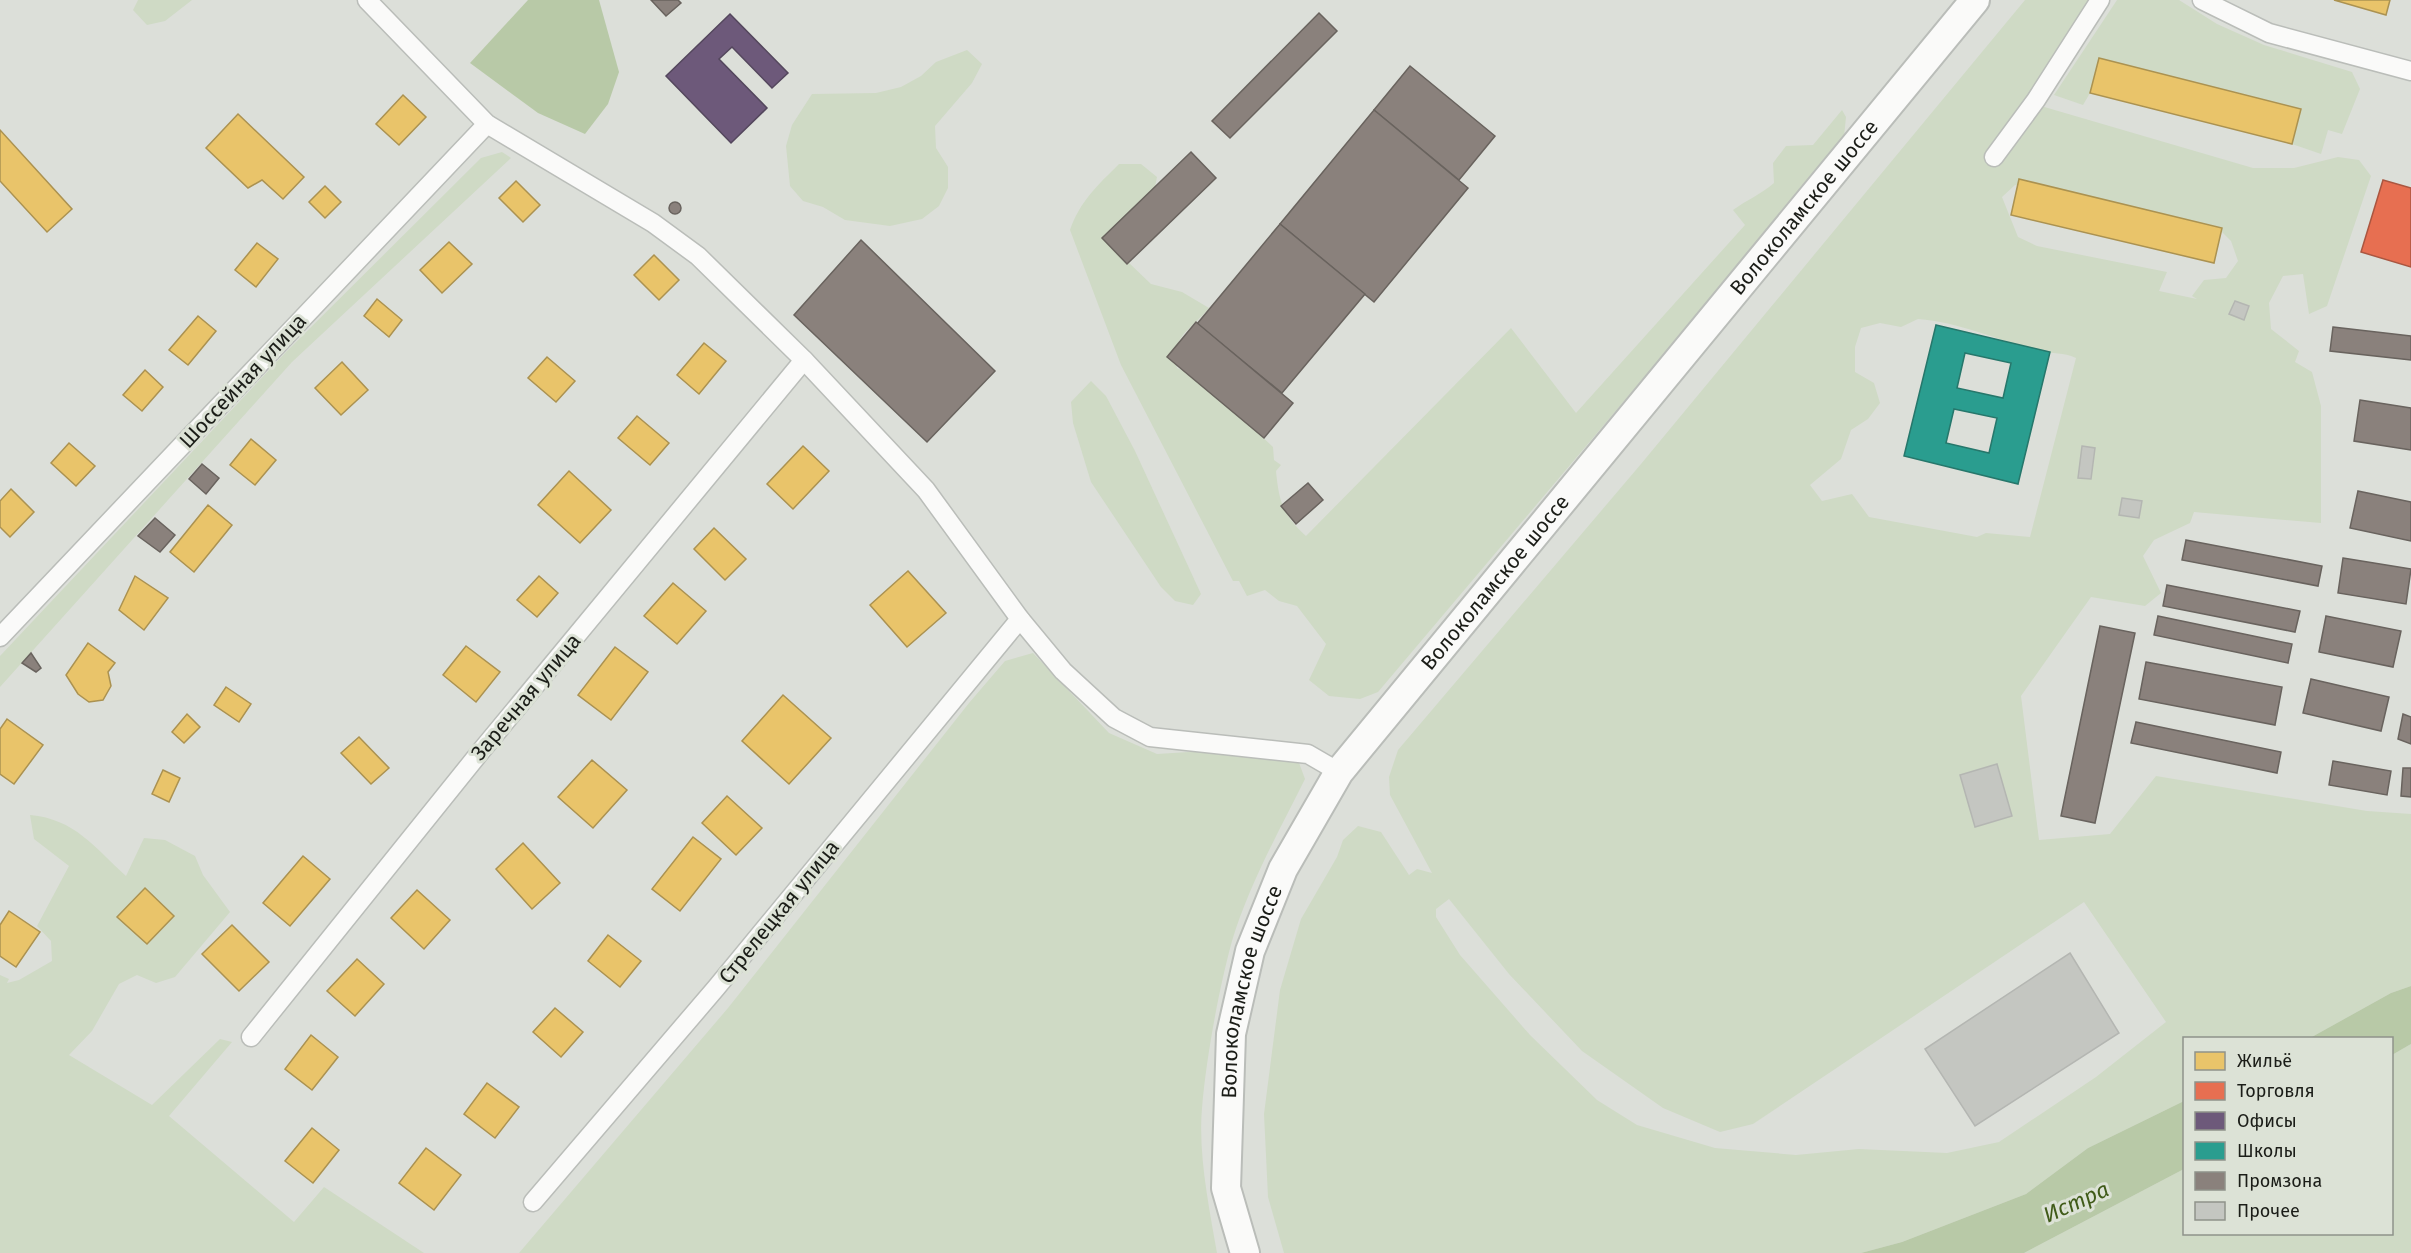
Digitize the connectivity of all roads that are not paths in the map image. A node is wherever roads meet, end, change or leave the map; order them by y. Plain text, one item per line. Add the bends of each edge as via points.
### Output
1 (367, 0) edge
2 (1975, 0) edge
3 (2100, 0) edge
4 (2202, 0) edge
5 (2411, 71) edge
6 (487, 124) junction
7 (1994, 157) dead end
8 (804, 360) junction
9 (1020, 619) junction
10 (0, 637) edge
11 (1339, 772) junction
12 (251, 1037) dead end
13 (533, 1202) dead end
14 (1245, 1253) edge

1 - 6 street
2 - 11 main road, Волоколамское шоссе
3 - 7 street
4 - 5 street via 2269,33
6 - 8 street via 653,223 698,256
6 - 10 street, Шоссейная улица
8 - 9 street via 926,490
8 - 12 street, Заречная улица
9 - 11 street via 1063,671 1114,718 1150,737 1308,754
9 - 13 street, Стрелецкая улица via 716,988
11 - 14 main road, Волоколамское шоссе via 1283,869 1250,951 1231,1034 1226,1188

